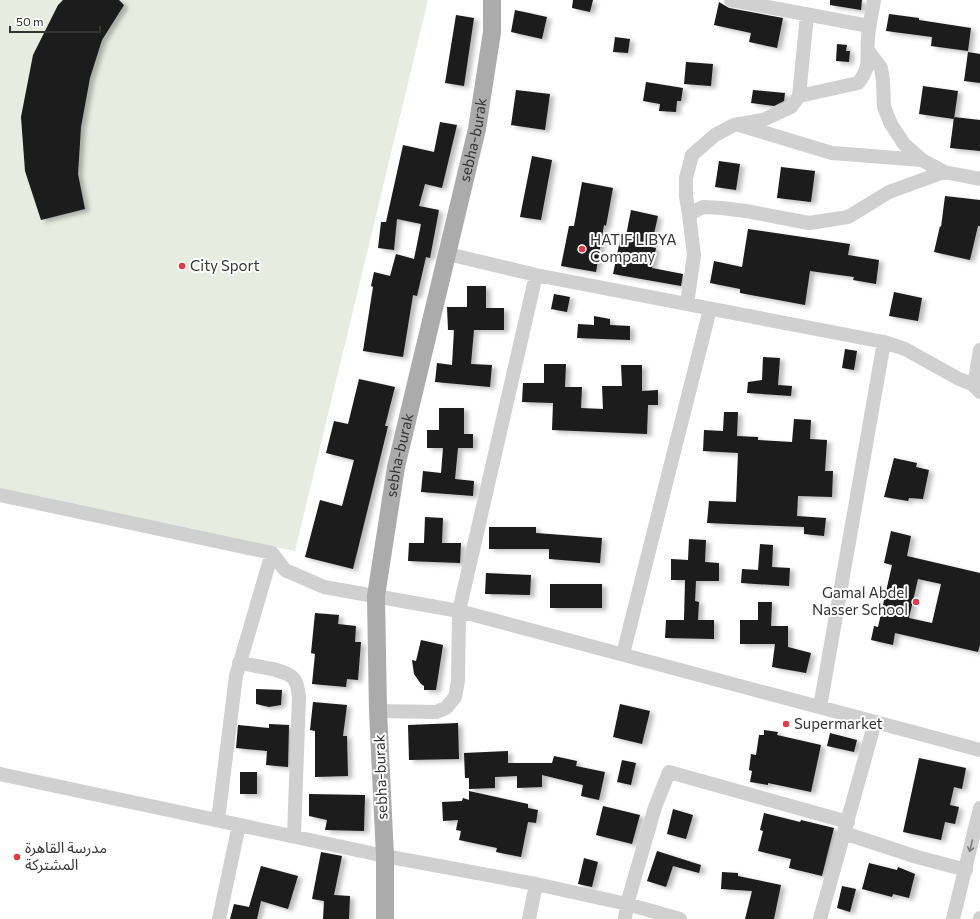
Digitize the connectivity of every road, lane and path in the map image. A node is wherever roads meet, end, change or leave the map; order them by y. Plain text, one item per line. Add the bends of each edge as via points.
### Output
1 (492, 0) edge
2 (731, 0) edge
3 (874, 0) edge
4 (807, 15) junction
5 (869, 26) junction
6 (869, 52) junction
7 (799, 96) junction
8 (736, 124) junction
9 (922, 160) junction
10 (944, 172) junction
11 (980, 179) edge
12 (689, 214) junction
13 (448, 254) junction
14 (536, 276) junction
15 (687, 304) junction
16 (710, 309) junction
17 (884, 342) junction
18 (980, 350) edge
19 (978, 388) edge
20 (0, 495) edge
21 (272, 553) junction
22 (376, 596) junction
23 (460, 611) junction
24 (623, 654) junction
25 (239, 663) junction
26 (820, 708) junction
27 (378, 711) junction
28 (875, 722) junction
29 (980, 750) edge
30 (0, 774) edge
31 (980, 808) edge
32 (218, 820) junction
33 (239, 825) junction
34 (846, 827) junction
35 (294, 836) junction
36 (385, 856) junction
37 (966, 870) junction
38 (536, 884) junction
39 (627, 904) junction
40 (219, 919) edge
41 (384, 919) edge
42 (529, 919) edge
43 (625, 919) edge
44 (680, 919) edge
45 (820, 919) edge
46 (953, 919) edge

1 - 13 main road, sebha-burak via 492,32 478,121
2 - 4 street
3 - 5 street
4 - 5 street
4 - 7 street
5 - 6 street
6 - 7 street via 867,71 858,83
6 - 9 street via 881,68 884,107 888,117 904,144
7 - 8 street via 791,107 763,120
8 - 9 street via 832,153
8 - 12 street via 715,135 692,155 686,178
9 - 10 street
10 - 11 street
10 - 12 street via 889,192 848,217 830,220 809,223 746,211 703,207
12 - 15 street via 694,255
13 - 14 street
13 - 22 main road, sebha-burak via 396,467
14 - 15 street
14 - 23 street
15 - 16 street
16 - 17 street
16 - 24 street
17 - 19 street via 905,349
17 - 26 street
18 - 19 street
20 - 21 street
21 - 22 street via 285,570 310,582
21 - 25 street
22 - 23 street
22 - 27 main road, sebha-burak
23 - 24 street
23 - 27 street via 458,681 455,697 446,708 436,712
24 - 26 street
25 - 32 street
25 - 35 street via 281,671 294,678 297,684 299,697
26 - 28 street
27 - 36 main road, sebha-burak
28 - 29 street
28 - 34 street
30 - 32 street
31 -> 37 street
32 - 33 street
33 - 35 street
33 - 40 street
34 - 37 street via 918,857
34 - 39 street via 669,772 660,790
34 - 45 street
35 - 36 street
36 - 38 street
36 - 41 main road, sebha-burak
37 - 46 street
38 - 39 street
38 - 42 street
39 - 43 street
39 - 44 street

